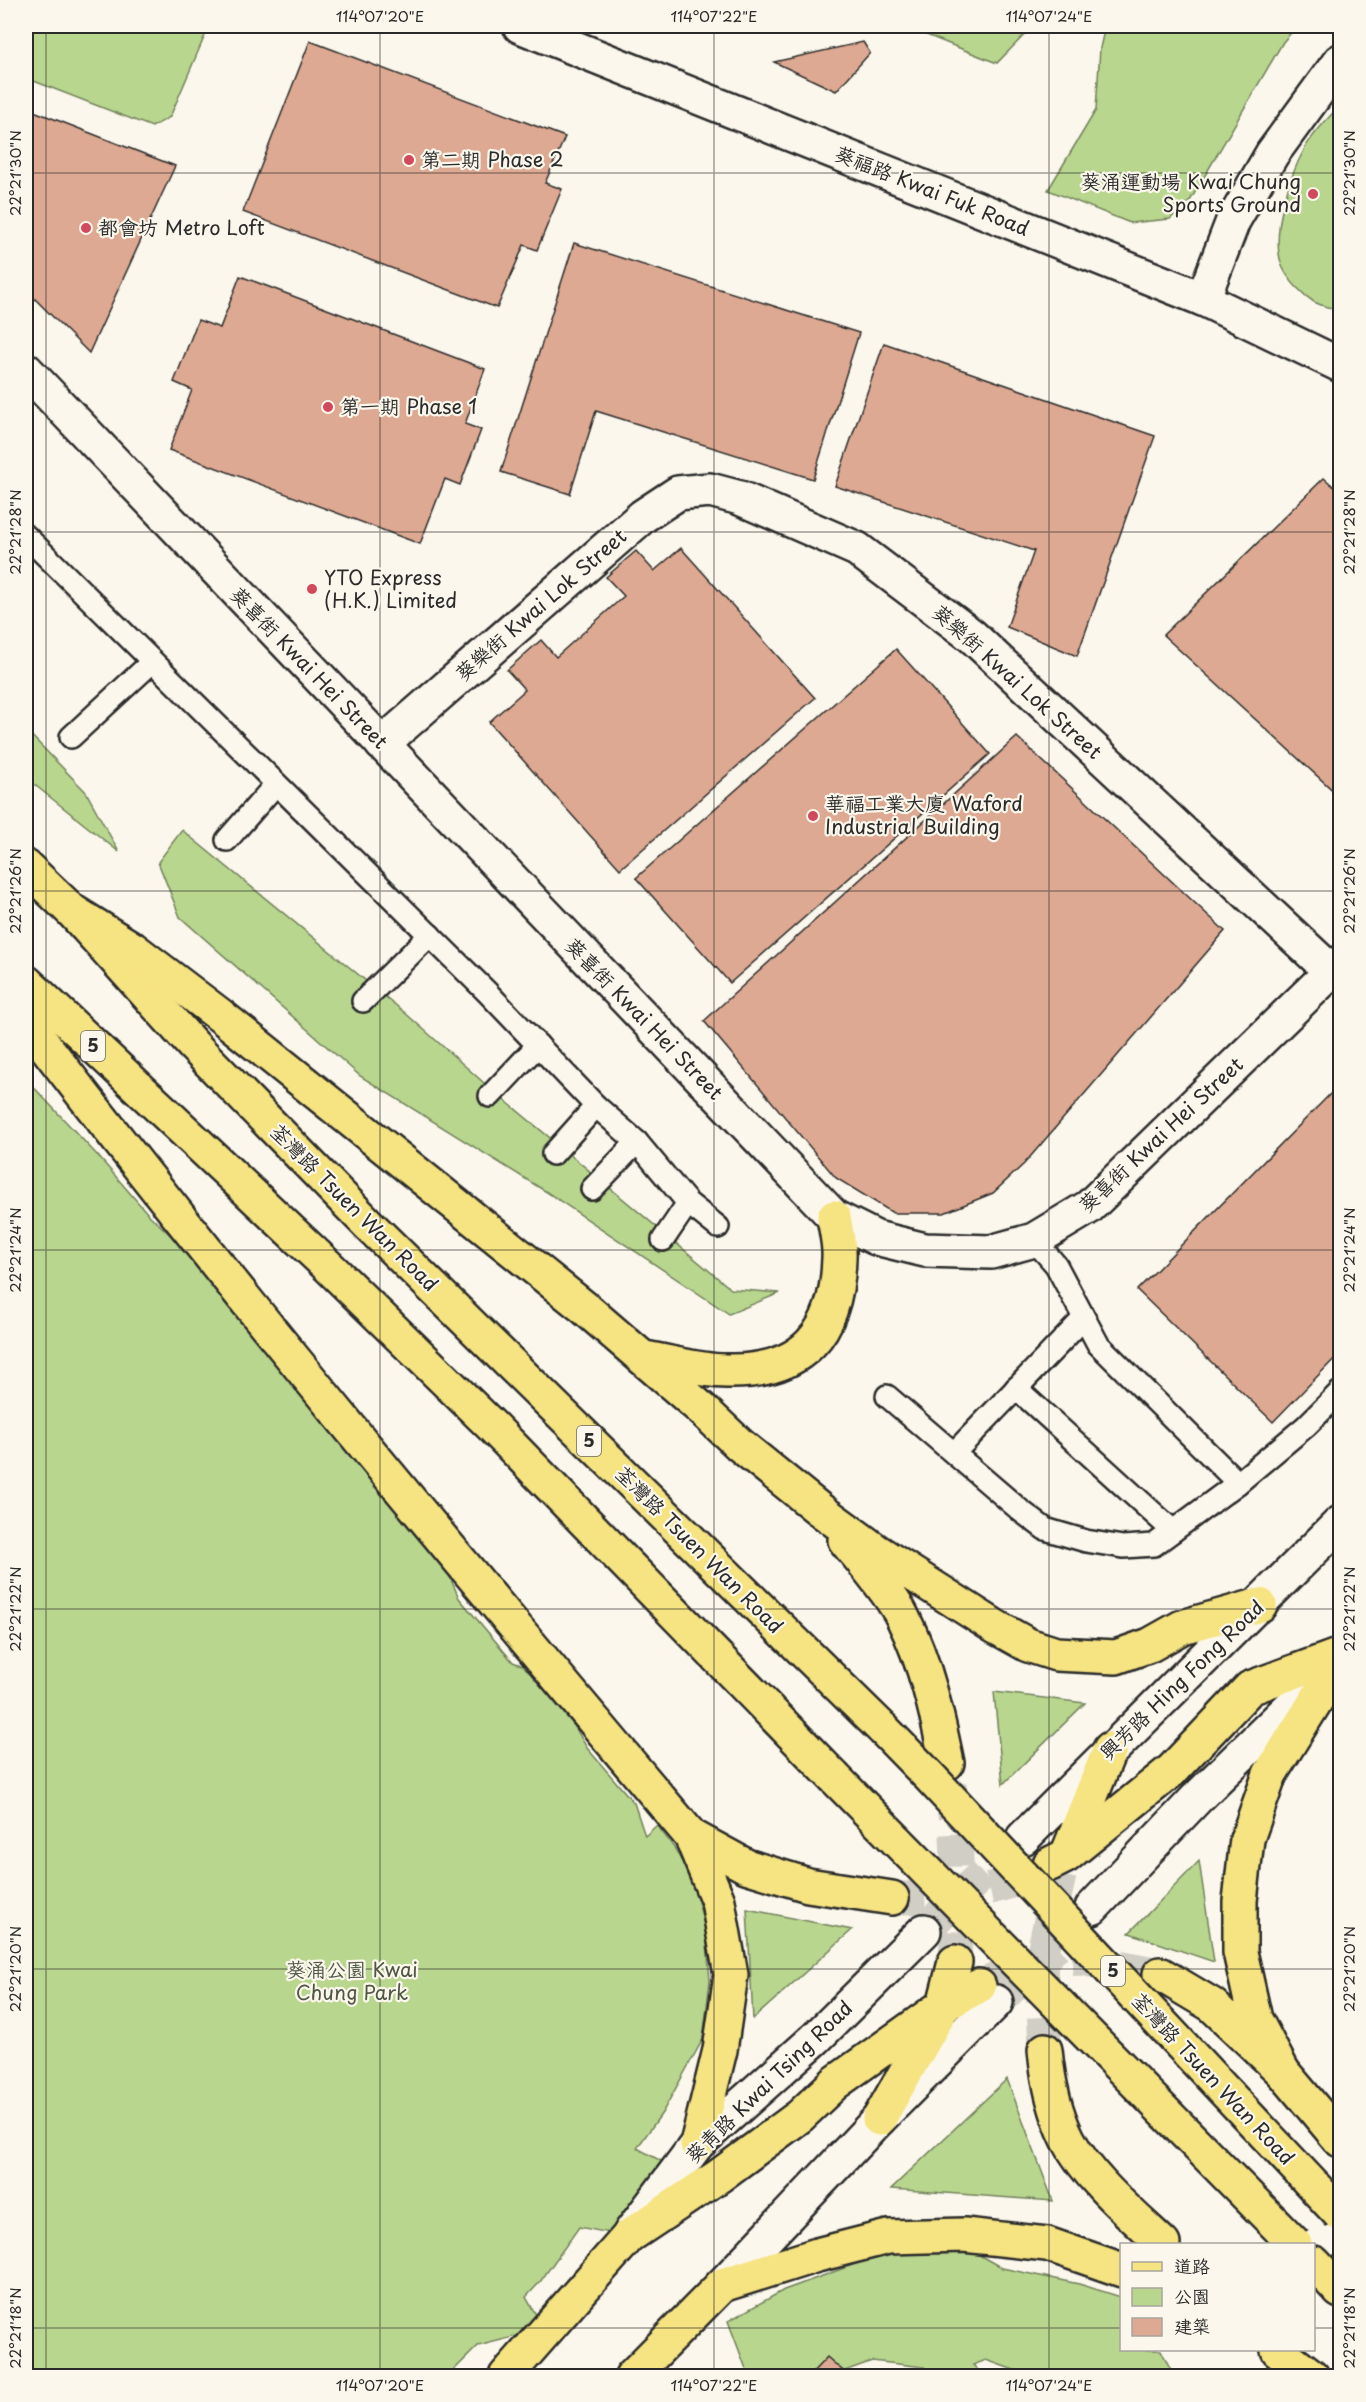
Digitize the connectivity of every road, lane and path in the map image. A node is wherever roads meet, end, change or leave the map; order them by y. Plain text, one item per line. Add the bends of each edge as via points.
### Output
1 (520, 26) edge
2 (1341, 61) edge
3 (1203, 299) junction
4 (1341, 365) edge
5 (26, 370) edge
6 (29, 546) edge
7 (152, 662) junction
8 (71, 737) dead end
9 (382, 744) junction
10 (276, 784) junction
11 (227, 840) dead end
12 (26, 867) edge
13 (72, 911) junction
14 (430, 934) junction
15 (1336, 967) edge
16 (26, 982) edge
17 (363, 1001) dead end
18 (26, 1021) edge
19 (538, 1045) junction
20 (490, 1096) dead end
21 (596, 1107) junction
22 (637, 1142) junction
23 (553, 1154) dead end
24 (592, 1189) dead end
25 (688, 1203) junction
26 (834, 1217) junction
27 (718, 1227) dead end
28 (663, 1240) dead end
29 (1035, 1240) junction
30 (1084, 1318) junction
31 (644, 1358) junction
32 (1016, 1388) junction
33 (1341, 1392) edge
34 (887, 1396) dead end
35 (954, 1453) junction
36 (1238, 1483) junction
37 (819, 1509) junction
38 (1341, 1523) edge
39 (1173, 1531) junction
40 (1260, 1605) junction
41 (1341, 1658) edge
42 (1110, 1749) junction
43 (947, 1763) tunnel mouth
44 (691, 1836) junction
45 (1023, 1838) tunnel mouth
46 (892, 1898) tunnel mouth
47 (1092, 1908) tunnel mouth
48 (924, 1931) tunnel mouth
49 (955, 1962) tunnel mouth
50 (1160, 1974) tunnel mouth
51 (988, 1994) joint
52 (944, 2005) junction
53 (1045, 2050) tunnel mouth
54 (1283, 2072) junction
55 (879, 2119) junction
56 (1341, 2140) edge
57 (697, 2144) junction
58 (1341, 2214) edge
59 (629, 2236) junction
60 (1162, 2243) edge
61 (1294, 2243) edge
62 (1315, 2264) edge
63 (1120, 2269) edge
64 (722, 2285) junction
65 (1341, 2290) edge
66 (1281, 2351) edge
67 (506, 2376) edge
68 (632, 2376) edge
69 (1312, 2376) edge

1 - 3 street, 葵福路 Kwai Fuk Road
2 - 3 street via 1272,154 1233,221
3 - 4 street, 葵福路 Kwai Fuk Road
5 - 9 street, 葵喜街 Kwai Hei Street
6 - 7 lane
7 - 8 lane
7 - 10 lane
9 - 15 street, 葵樂街 Kwai Lok Street via 643,516 678,493 710,490 740,498 857,549 972,636
9 - 26 street, 葵喜街 Kwai Hei Street
10 - 11 lane
10 - 14 lane
12 - 13 main road, 荃灣路 Tsuen Wan Road / 5
13 - 31 main road via 133,949 221,1016
13 - 58 main road, 荃灣路 Tsuen Wan Road / 5, bridge via 193,1045 368,1224 929,1776
14 - 17 lane
14 - 19 lane
15 - 29 street, 葵喜街 Kwai Hei Street via 1089,1207
16 - 61 main road, 5, bridge via 484,1419
18 - 44 main road via 246,1302
19 - 20 lane
19 - 21 lane
21 - 22 lane
21 - 23 lane
22 - 24 lane
22 - 25 lane
25 - 27 lane
25 - 28 lane
26 - 29 street, 葵喜街 Kwai Hei Street via 876,1238 925,1250 991,1252
26 - 31 main road via 840,1256 832,1303 824,1326 809,1346 788,1362 757,1370 724,1372
29 - 30 lane via 1056,1265
30 - 32 lane
30 - 36 lane via 1098,1344
31 - 37 main road via 740,1445
32 - 35 lane
32 - 39 lane
33 - 36 lane
34 - 35 lane
35 - 39 lane via 1045,1529 1124,1547 1154,1545
36 - 39 lane
37 - 40 main road via 994,1626 1028,1645 1056,1654 1116,1657 1150,1645 1182,1627
37 - 43 main road via 902,1616 924,1668
38 - 40 street, 興芳路 Hing Fong Road
40 - 42 street, 興芳路 Hing Fong Road
41 - 42 main road via 1250,1688 1172,1770 1059,1865
41 - 47 street via 1197,1798
41 - 54 main road via 1270,1774 1247,1839 1240,1901 1240,1952 1255,2019
42 - 45 street, 興芳路 Hing Fong Road
44 - 46 main road via 746,1866 808,1885
44 - 57 main road via 718,1901 731,1975 720,2050
48 - 57 street, 葵青路 Kwai Tsing Road via 815,2039
49 - 52 main road
50 - 54 main road via 1212,2005
51 - 52 main road
51 - 55 street
52 - 55 main road
52 - 59 main road via 836,2083 800,2116 719,2176
53 - 60 main road via 1054,2104 1068,2140 1089,2170
54 - 56 main road
55 - 64 street
57 - 59 street, 葵青路 Kwai Tsing Road
59 - 67 main road, 葵青路 Kwai Tsing Road
62 - 65 main road
63 - 64 main road via 1047,2244 964,2235 888,2237
64 - 68 main road
66 - 69 main road

